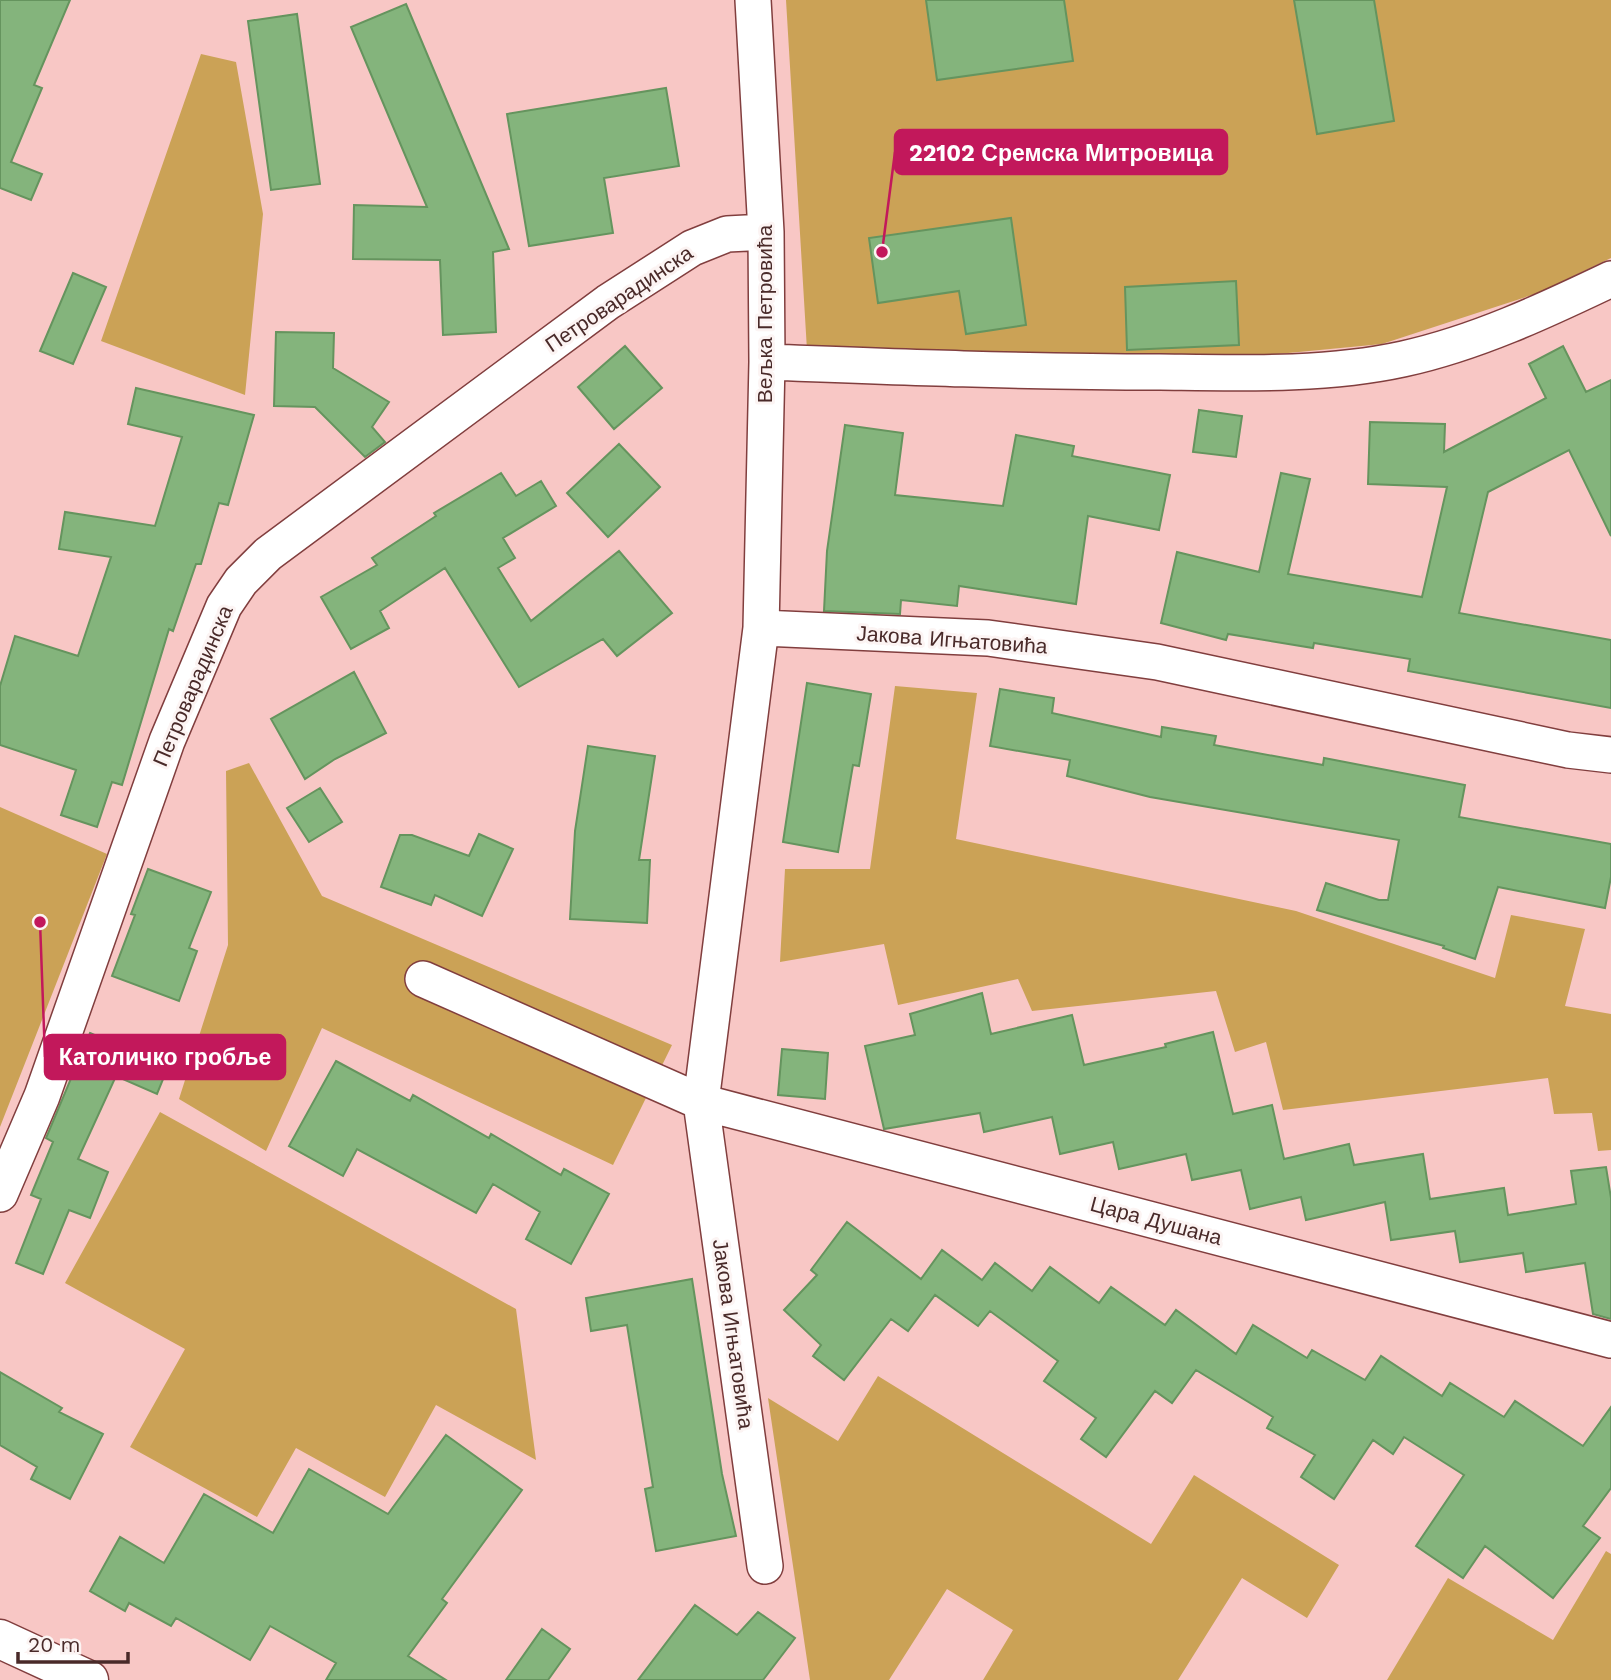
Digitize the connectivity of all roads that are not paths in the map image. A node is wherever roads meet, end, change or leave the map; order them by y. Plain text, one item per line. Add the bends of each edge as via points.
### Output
1 (753, 0) edge
2 (766, 232) junction
3 (1611, 279) edge
4 (767, 362) junction
5 (761, 628) junction
6 (1611, 755) edge
7 (423, 979) dead end
8 (701, 1102) junction
9 (0, 1194) edge
10 (1611, 1340) edge
11 (765, 1566) dead end
12 (0, 1639) edge
13 (89, 1680) edge

1 - 2 street, Вељка Петровића
2 - 4 street, Вељка Петровића
2 - 9 street, Петроварадинска via 727,234 692,248 608,302 268,554 241,581 224,606 167,741 42,1096
3 - 4 street via 1543,312 1458,344 1402,359 1339,367 1258,373 1040,372
4 - 5 street, Вељка Петровића
5 - 6 street, Јакова Игњатовића via 988,638 1157,662 1568,750
5 - 8 street, Јакова Игњатовића
7 - 8 street
8 - 10 street, Цара Душана
8 - 11 street, Јакова Игњатовића
12 - 13 street

